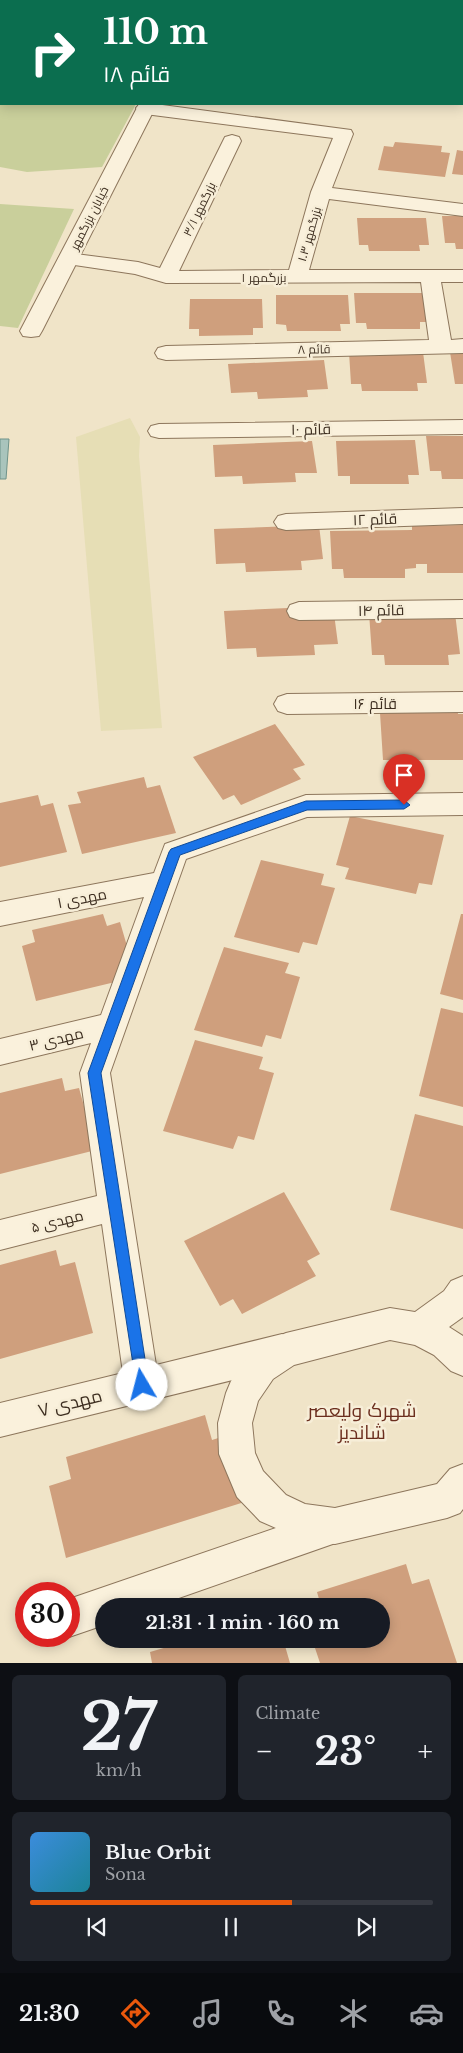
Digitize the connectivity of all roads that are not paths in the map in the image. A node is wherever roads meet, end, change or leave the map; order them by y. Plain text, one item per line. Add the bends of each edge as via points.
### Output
1 (146, 106) edge
2 (232, 141) dead end
3 (321, 192) junction
4 (463, 210) edge
5 (68, 259) junction
6 (430, 276) junction
7 (463, 276) edge
8 (166, 277) junction
9 (297, 277) junction
10 (31, 331) dead end
11 (441, 346) junction
12 (463, 346) edge
13 (166, 353) dead end
14 (463, 427) edge
15 (159, 431) dead end
16 (463, 516) edge
17 (286, 522) dead end
18 (463, 609) edge
19 (299, 611) dead end
20 (463, 702) edge
21 (286, 704) dead end
22 (463, 804) edge
23 (164, 882) junction
24 (0, 914) edge
25 (112, 1025) junction
26 (0, 1052) edge
27 (115, 1206) junction
28 (0, 1235) edge
29 (463, 1292) edge
30 (419, 1329) junction
31 (286, 1350) junction
32 (463, 1359) edge
33 (142, 1385) junction
34 (0, 1420) edge
35 (463, 1482) edge
36 (335, 1526) junction
37 (80, 1614) edge

1 - 3 street, بزرگمهر ۱.۳ via 344,134
1 - 5 street, خیابان بزرگمهر
2 - 8 street, بزرگمهر ۳/۱
3 - 4 street
3 - 9 street, بزرگمهر ۱.۳
5 - 8 street, بزرگمهر ۱ via 138,268
5 - 10 street, خیابان بزرگمهر
6 - 7 street, بزرگمهر ۱
6 - 9 street, بزرگمهر ۱
6 - 11 street
8 - 9 street, بزرگمهر ۱
11 - 12 street, قائم ۸
11 - 13 street, قائم ۸
14 - 15 street, قائم ۱۰
16 - 17 street, قائم ۱۲
18 - 19 street, قائم ۱۴
20 - 21 street, قائم ۱۶
22 - 23 street via 306,806 175,852
23 - 24 street, مهدی ۱
23 - 25 street
25 - 26 street, مهدی ۳
25 - 27 street via 94,1073
27 - 28 street, مهدی ۵
27 - 33 street
29 - 30 street via 456,1302
30 - 31 street, مهدی ۷ via 390,1324
30 - 32 street, مهدی ۷ via 446,1343
31 - 33 street, مهدی ۷
31 - 36 street via 261,1368 243,1393 235,1423 237,1454 250,1484 273,1508 303,1522
33 - 34 street, مهدی ۷
35 - 36 street via 446,1500
36 - 37 street

